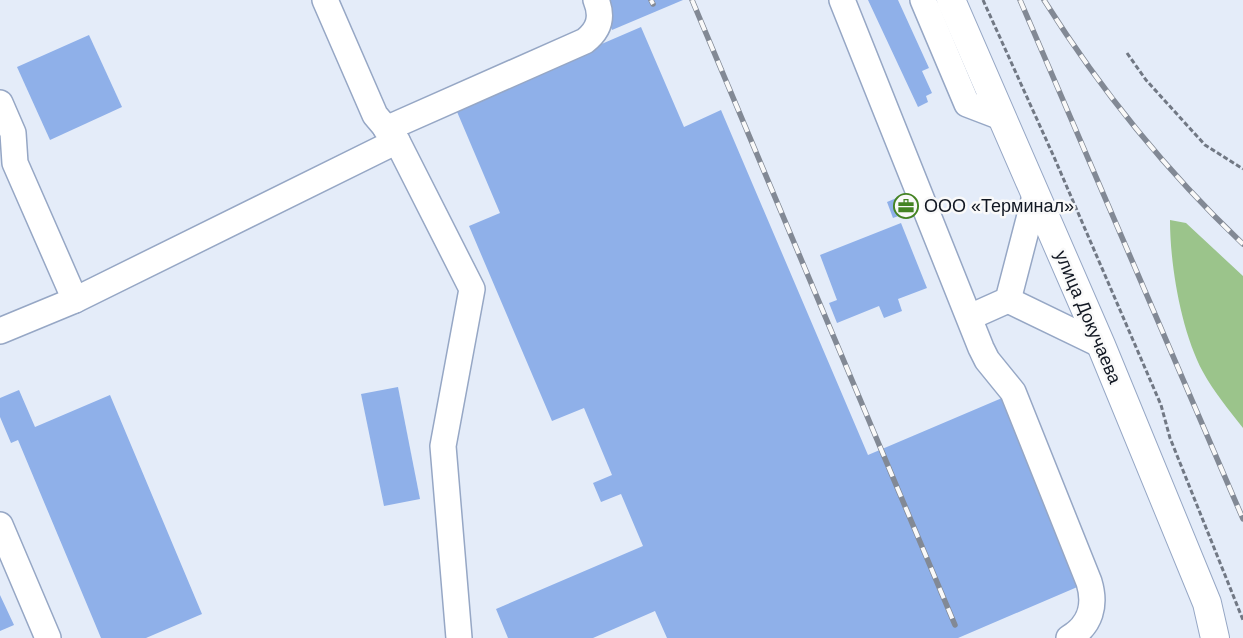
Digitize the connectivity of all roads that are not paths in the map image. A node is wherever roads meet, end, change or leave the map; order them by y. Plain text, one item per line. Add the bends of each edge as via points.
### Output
1 (325, 0) edge
2 (596, 0) edge
3 (842, 0) edge
4 (923, 0) edge
5 (951, 0) edge
6 (0, 103) edge
7 (1001, 118) junction
8 (392, 135) junction
9 (8, 166) edge
10 (1035, 196) junction
11 (75, 300) junction
12 (1008, 300) junction
13 (970, 317) junction
14 (0, 331) edge
15 (1101, 345) junction
16 (0, 525) edge
17 (48, 638) edge
18 (459, 638) edge
19 (1069, 638) edge
20 (1215, 638) edge

1 - 8 lane via 375,115
2 - 8 lane via 600,21 595,33 585,41
3 - 13 lane
4 - 7 lane via 967,104
5 - 7 main road, улица Докучаева
6 - 9 lane via 13,133
7 - 10 main road, улица Докучаева
8 - 11 lane
8 - 18 lane via 472,289 443,446
9 - 11 lane
10 - 12 lane
10 - 15 main road, улица Докучаева
11 - 14 lane
12 - 13 lane
12 - 15 lane
13 - 19 lane via 987,360 1013,392 1089,582 1092,593 1090,616 1085,625
15 - 20 main road, улица Докучаева via 1207,602
16 - 17 lane

